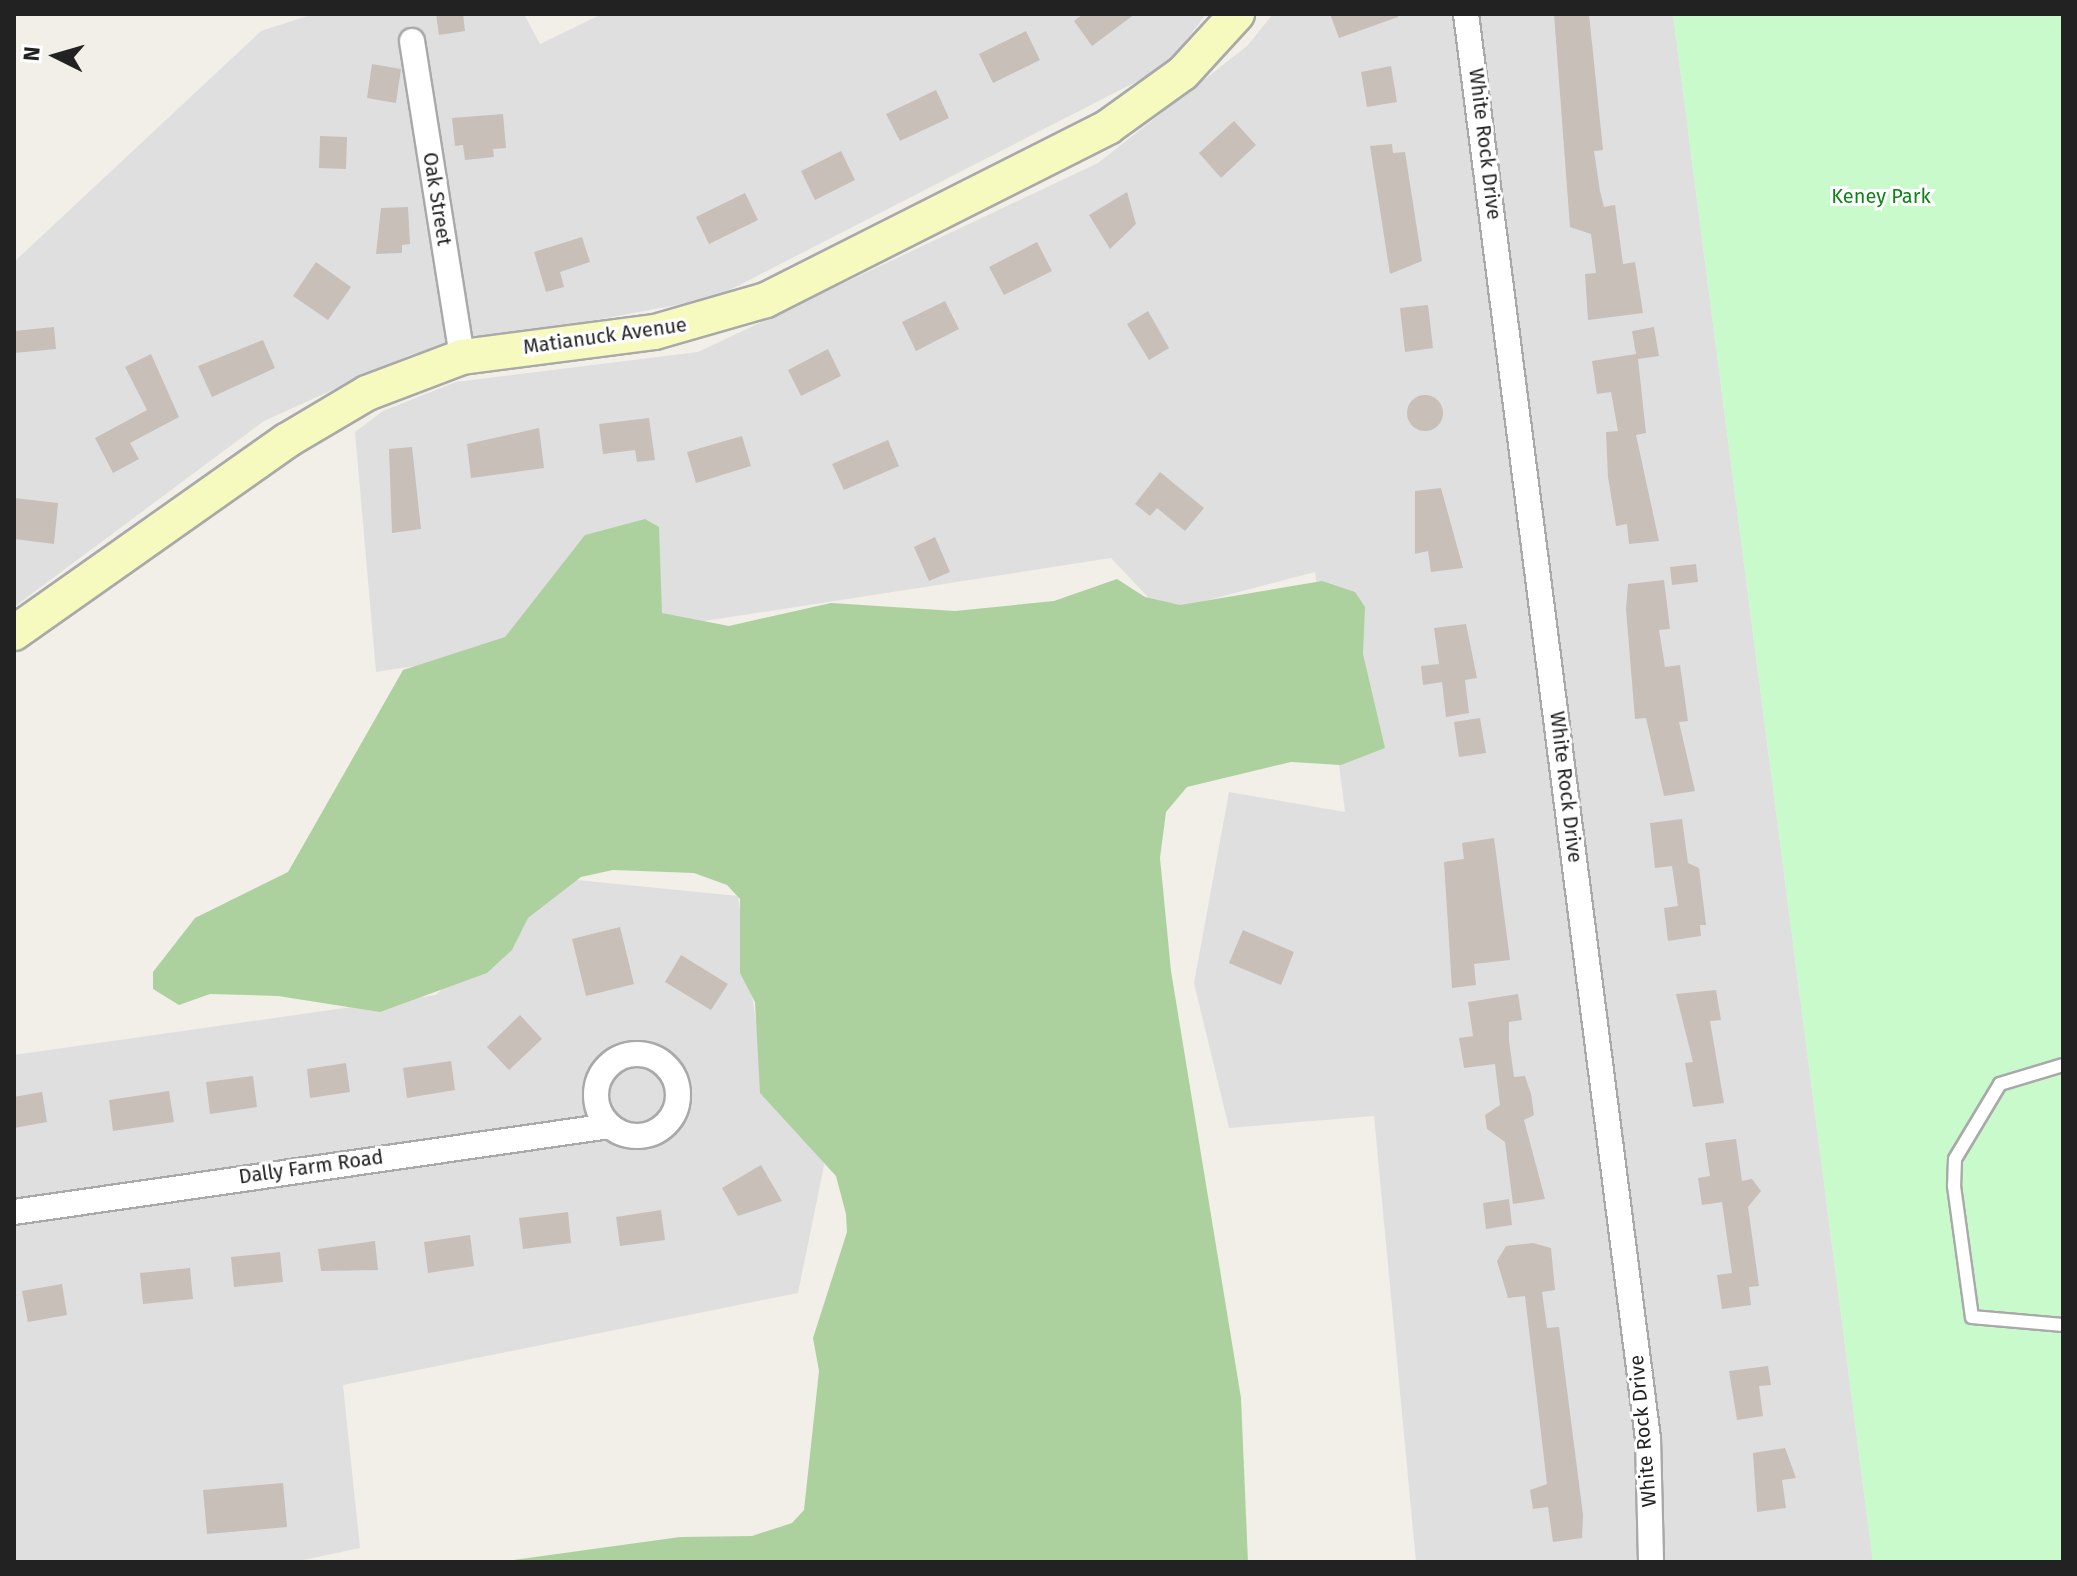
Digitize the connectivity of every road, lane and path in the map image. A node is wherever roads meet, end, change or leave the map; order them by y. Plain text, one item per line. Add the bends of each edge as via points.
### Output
1 (1237, 14) edge
2 (1466, 14) edge
3 (412, 41) dead end
4 (462, 357) junction
5 (14, 633) edge
6 (2063, 1065) edge
7 (609, 1126) dead end
8 (14, 1212) edge
9 (2063, 1325) edge
10 (1651, 1562) edge

1 - 4 street, Matianuck Avenue via 1183,73 1108,127 766,300 655,332
2 - 10 street, White Rock Drive via 1646,1422
3 - 4 street, Oak Street
4 - 5 street, Matianuck Avenue via 329,413
6 - 9 lane via 2000,1084 1955,1159 1954,1186 1972,1317
7 - 8 street, Dally Farm Road

